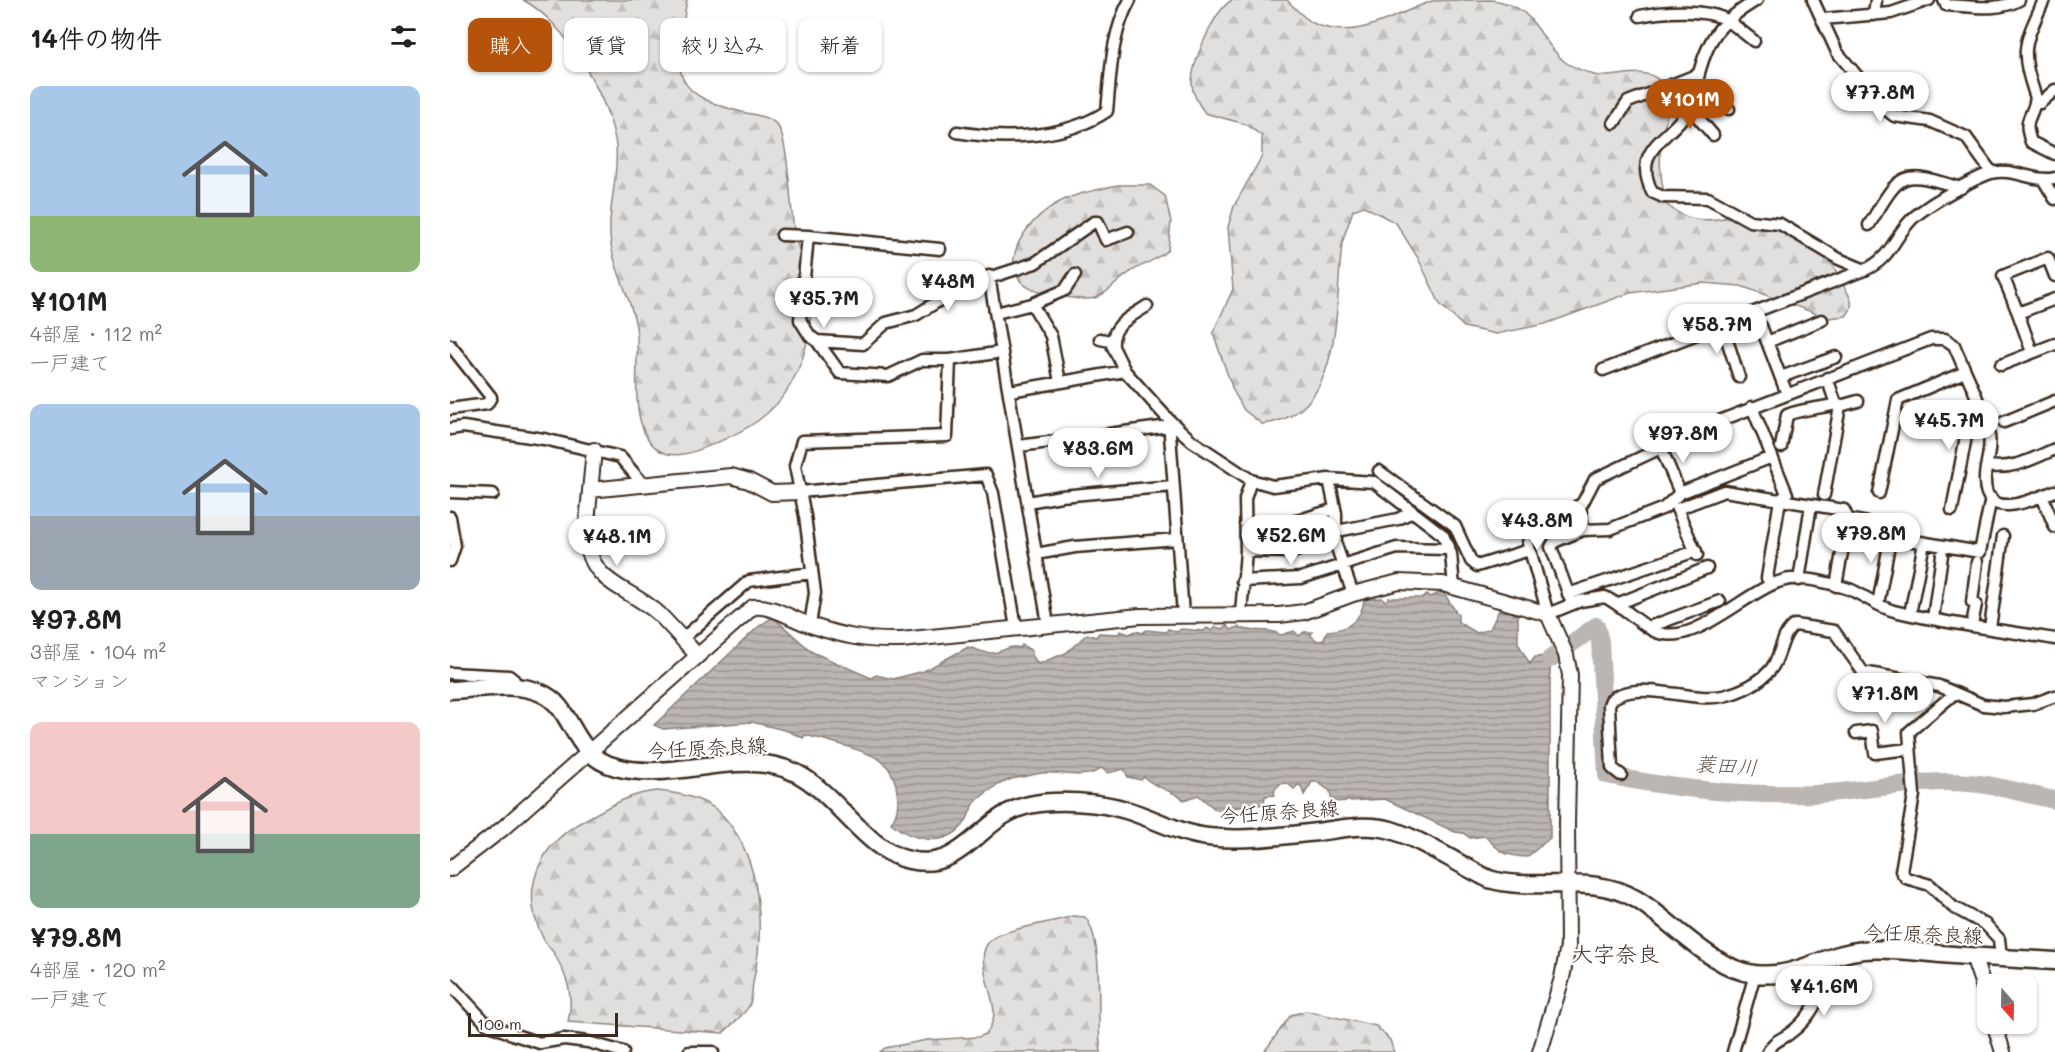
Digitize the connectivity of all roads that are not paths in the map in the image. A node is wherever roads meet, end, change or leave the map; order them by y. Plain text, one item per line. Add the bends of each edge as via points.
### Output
1 (1130, 0) edge
2 (1757, 0) edge
3 (1813, 0) edge
4 (1876, 0) edge
5 (1929, 0) edge
6 (1944, 0) edge
7 (2019, 0) edge
8 (2044, 0) edge
9 (1875, 15) junction
10 (1640, 16) dead end
11 (1823, 19) junction
12 (1727, 20) junction
13 (1754, 42) dead end
14 (1699, 74) junction
15 (2055, 90) edge
16 (1691, 102) junction
17 (2036, 102) junction
18 (1729, 109) dead end
19 (1614, 123) dead end
20 (957, 132) dead end
21 (1713, 135) dead end
22 (2055, 154) edge
23 (1992, 173) junction
24 (2049, 179) edge
25 (1961, 188) junction
26 (2055, 199) edge
27 (1869, 225) dead end
28 (1128, 232) dead end
29 (782, 235) dead end
30 (808, 236) junction
31 (940, 249) dead end
32 (1865, 270) junction
33 (989, 276) junction
34 (1075, 276) dead end
35 (2055, 276) edge
36 (2055, 299) edge
37 (1032, 304) junction
38 (1147, 306) dead end
39 (996, 313) junction
40 (2018, 313) junction
41 (1822, 320) dead end
42 (1722, 324) junction
43 (1761, 326) dead end
44 (1100, 339) dead end
45 (817, 341) junction
46 (1767, 342) junction
47 (2055, 344) edge
48 (450, 345) edge
49 (1113, 345) junction
50 (1002, 352) junction
51 (2032, 352) junction
52 (1836, 357) dead end
53 (950, 360) junction
54 (2001, 365) dead end
55 (1603, 370) dead end
56 (1125, 371) junction
57 (1965, 372) junction
58 (1739, 377) dead end
59 (1781, 377) junction
60 (1827, 378) junction
61 (1060, 382) junction
62 (1010, 391) junction
63 (1787, 394) junction
64 (1858, 401) dead end
65 (2055, 401) edge
66 (1838, 405) junction
67 (1752, 407) junction
68 (450, 409) edge
69 (1985, 420) junction
70 (2004, 422) dead end
71 (1169, 423) junction
72 (450, 429) edge
73 (1019, 446) junction
74 (1781, 447) dead end
75 (1660, 448) junction
76 (2055, 449) edge
77 (594, 450) junction
78 (1772, 457) junction
79 (1988, 466) junction
80 (1379, 471) dead end
81 (1329, 479) junction
82 (1251, 480) junction
83 (644, 485) junction
84 (1173, 486) junction
85 (590, 490) junction
86 (2055, 490) edge
87 (450, 492) edge
88 (800, 492) junction
89 (1680, 493) junction
90 (1879, 493) dead end
91 (493, 494) dead end
92 (1824, 495) dead end
93 (2042, 496) junction
94 (1991, 498) junction
95 (1780, 500) junction
96 (1028, 502) junction
97 (1811, 505) junction
98 (1580, 506) junction
99 (1335, 509) junction
100 (1952, 510) dead end
101 (1412, 512) junction
102 (450, 517) edge
103 (1848, 519) junction
104 (1245, 525) junction
105 (2055, 527) edge
106 (1892, 529) junction
107 (1583, 530) junction
108 (1337, 535) junction
109 (2003, 536) dead end
110 (1177, 539) junction
111 (1924, 543) junction
112 (1449, 549) junction
113 (1529, 550) junction
114 (1246, 551) junction
115 (1036, 554) junction
116 (1942, 555) dead end
117 (450, 561) edge
118 (1977, 562) dead end
119 (1342, 564) junction
120 (1707, 568) dead end
121 (812, 573) junction
122 (1798, 579) junction
123 (1242, 581) junction
124 (1771, 585) junction
125 (1836, 586) junction
126 (1454, 587) junction
127 (1353, 594) junction
128 (1570, 599) junction
129 (1720, 601) dead end
130 (1617, 604) junction
131 (1878, 604) junction
132 (1241, 614) junction
133 (1548, 614) junction
134 (1910, 614) junction
135 (1183, 615) junction
136 (1933, 618) junction
137 (1048, 624) junction
138 (810, 625) junction
139 (1972, 625) junction
140 (1649, 627) junction
141 (1016, 628) junction
142 (1990, 628) junction
143 (682, 639) junction
144 (2055, 639) edge
145 (697, 655) junction
146 (450, 674) edge
147 (514, 687) junction
148 (450, 690) edge
149 (1955, 693) junction
150 (2055, 696) edge
151 (1856, 733) dead end
152 (1909, 749) junction
153 (587, 754) junction
154 (1621, 774) dead end
155 (450, 869) edge
156 (1568, 883) junction
157 (1973, 956) junction
158 (2001, 958) junction
159 (2055, 961) edge
160 (1820, 963) junction
161 (1755, 974) junction
162 (1979, 974) edge
163 (450, 984) edge
164 (1998, 1034) edge
165 (623, 1052) edge
166 (689, 1052) edge
167 (713, 1052) edge
168 (1540, 1052) edge
169 (1733, 1052) edge
170 (1768, 1052) edge
171 (2003, 1052) edge

1 - 20 street via 1114,42 1107,111 1091,122 1039,134 984,136
2 - 12 street
3 - 11 street
4 - 9 street
5 - 9 street
6 - 7 street via 1946,5 1977,7 2008,6
8 - 17 street via 2029,35 2024,62
9 - 11 street
10 - 12 street via 1681,12
11 - 23 street via 1836,52 1883,107 1905,120 1930,121 1966,137
12 - 13 street
12 - 14 street via 1706,47
14 - 16 street
14 - 19 street via 1628,102
15 - 17 street
16 - 18 street
16 - 21 street
16 - 32 street via 1680,123 1651,148 1645,168 1652,192 1663,197 1708,198 1750,221 1780,224
17 - 22 street via 2027,118 2031,142
23 - 24 street
23 - 25 street
24 - 26 street
25 - 27 street via 1922,177 1903,178 1893,185
25 - 32 street via 1912,220 1881,262
28 - 33 street via 1106,240 1098,222 1094,222 1035,263
29 - 30 street
30 - 31 street
30 - 45 street via 800,320
32 - 42 street
33 - 39 street
33 - 45 street via 961,287 916,315 886,323 863,344
34 - 37 street via 1065,290
35 - 40 street via 2048,258 2003,276
36 - 40 street
37 - 39 street
37 - 61 street via 1051,336
38 - 49 street via 1116,328
39 - 50 street
40 - 51 street
41 - 46 street
42 - 55 street
42 - 58 street
43 - 46 street
44 - 49 street
45 - 53 street via 840,373 888,376 922,360
46 - 59 street
47 - 51 street
48 - 68 street via 491,397 487,404
49 - 56 street
50 - 53 street
50 - 62 street
51 - 54 street
52 - 59 street
53 - 88 street via 947,436 802,441 795,466
56 - 61 street
56 - 71 street
57 - 60 street via 1954,345 1945,339 1931,339
57 - 69 street
57 - 90 street via 1898,400
59 - 63 street
60 - 63 street
60 - 66 street
61 - 62 street
62 - 73 street
63 - 67 street
64 - 66 street
65 - 70 street
66 - 74 street via 1804,408 1787,415
66 - 92 street
67 - 75 street
67 - 78 street
69 - 79 street
69 - 100 street via 1967,431
71 - 73 street
71 - 82 street
71 - 84 street
72 - 77 street via 463,426
73 - 96 street
75 - 89 street
75 - 98 street via 1595,479
76 - 79 street via 2017,465
77 - 83 street via 620,457
77 - 85 street
78 - 89 street
78 - 95 street via 1787,494
79 - 94 street via 1984,482
80 - 113 street via 1455,526 1477,566
81 - 82 street via 1273,486
81 - 99 street
81 - 101 street via 1374,482
82 - 104 street via 1245,499
83 - 85 street
83 - 88 street via 731,476 772,493
84 - 96 street
84 - 110 street
85 - 143 street via 586,544 594,566 611,583 658,613
86 - 93 street
87 - 91 street
88 - 121 street
88 - 141 street via 986,474 993,493
89 - 107 street via 1664,508 1610,529
93 - 94 street via 2011,507 2001,506
93 - 105 street
94 - 111 street via 1980,552
95 - 97 street
95 - 124 street via 1767,578
95 - 128 street via 1724,491 1677,509 1696,553
96 - 115 street
97 - 103 street via 1844,510
97 - 122 street
98 - 107 street
98 - 113 street via 1534,529
99 - 104 street via 1290,523
99 - 108 street
101 - 108 street
101 - 112 street via 1443,536
102 - 117 street via 455,546
103 - 106 street
103 - 125 street
104 - 114 street
106 - 111 street via 1902,539
106 - 131 street
107 - 128 street via 1554,542 1551,547
108 - 114 street via 1292,552
108 - 119 street
109 - 142 street
110 - 115 street
110 - 135 street
111 - 134 street
112 - 119 street via 1397,548
112 - 126 street
113 - 133 street
114 - 123 street
115 - 137 street
116 - 136 street
118 - 139 street
119 - 123 street via 1293,580
119 - 127 street
120 - 130 street
121 - 138 street via 814,601
121 - 143 street via 749,581
122 - 124 street
122 - 125 street
123 - 132 street
124 - 140 street via 1733,610 1684,631 1666,633
125 - 131 street
126 - 127 street via 1399,582
126 - 133 street
127 - 132 street via 1304,612
128 - 130 street via 1605,597
128 - 133 street
129 - 140 street
130 - 140 street
131 - 134 street
132 - 135 street
133 - 156 street via 1566,655 1570,675
134 - 136 street
135 - 137 street
136 - 139 street
137 - 141 street
138 - 141 street via 868,641
138 - 145 street via 772,609 753,607
139 - 142 street
142 - 144 street
143 - 145 street
145 - 153 street
146 - 147 street via 509,676
147 - 148 main road
147 - 153 main road via 544,694 558,707
149 - 150 street via 1983,705 2004,707 2033,704
149 - 152 street via 1913,726
149 - 154 street via 1939,686 1863,672 1834,631 1795,626 1771,669 1741,690 1707,698 1630,690 1611,700 1612,768
151 - 152 street via 1872,731 1875,753
152 - 158 street via 1914,795 1901,871 1906,878 1930,885 1953,907 1986,925 1999,939
153 - 155 street
153 - 156 main road, 今任原奈良線 via 612,767 645,774 743,763 774,764 800,775 890,854 911,861 944,860 962,851 993,821 1028,805 1086,803 1124,809 1205,837 1289,835 1369,826 1390,830 1497,882
156 - 161 main road, 今任原奈良線 via 1615,889 1637,899 1719,960
156 - 168 street via 1568,946
157 - 158 main road, 今任原奈良線
157 - 160 main road, 今任原奈良線 via 1862,950
157 - 162 street
158 - 159 main road, 今任原奈良線
160 - 161 main road, 今任原奈良線 via 1803,970
160 - 170 street via 1822,988 1815,1004 1803,1022 1771,1044
161 - 169 street
163 - 165 street via 487,1024 540,1043 564,1039
164 - 171 street
166 - 167 street

